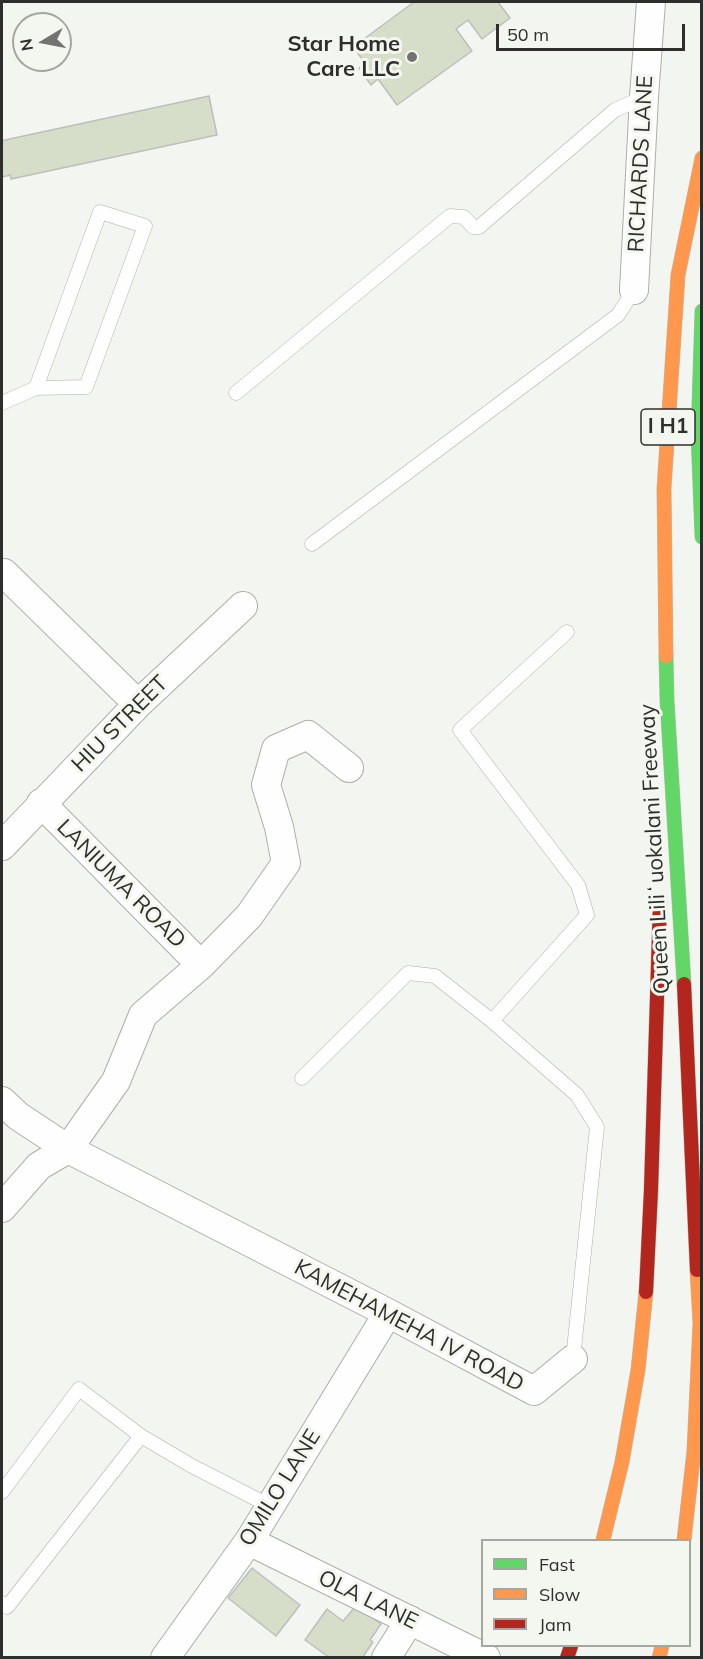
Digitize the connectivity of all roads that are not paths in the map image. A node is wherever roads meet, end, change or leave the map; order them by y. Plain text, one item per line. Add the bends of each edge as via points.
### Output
1 (651, 2) edge
2 (644, 97) junction
3 (702, 158) edge
4 (634, 290) joint
5 (702, 311) edge
6 (36, 388) junction
7 (236, 393) dead end
8 (2, 402) edge
9 (702, 537) edge
10 (312, 544) dead end
11 (4, 573) dead end
12 (243, 606) dead end
13 (567, 632) dead end
14 (667, 700) junction
15 (138, 705) junction
16 (349, 768) dead end
17 (41, 804) junction
18 (662, 839) dead end
19 (2, 846) edge
20 (660, 885) dead end
21 (201, 965) junction
22 (492, 1022) junction
23 (302, 1078) dead end
24 (2, 1101) edge
25 (68, 1149) junction
26 (2, 1208) edge
27 (387, 1313) junction
28 (573, 1359) joint
29 (141, 1436) junction
30 (2, 1492) edge
31 (270, 1506) junction
32 (603, 1539) edge
33 (684, 1539) edge
34 (249, 1542) junction
35 (2, 1603) edge
36 (410, 1620) junction
37 (165, 1658) edge
38 (386, 1658) edge
39 (486, 1658) edge

1 - 2 street, RICHARDS LANE
2 - 4 street, RICHARDS LANE
2 - 7 lane via 615,110 479,227 473,227 464,217 450,216
3 - 14 highway, Queen Liliʻuokalani Freeway / I H1 via 678,275 664,488
4 - 10 lane via 618,315
5 - 9 highway via 698,435
6 - 6 lane via 86,387 145,226 100,212
6 - 8 lane
11 - 15 street
12 - 15 street, HIU STREET
13 - 22 lane via 460,730 578,885 587,915
14 - 18 highway
14 - 33 highway, Queen Liliʻuokalani Freeway / I H1 via 700,1323 694,1451
15 - 17 street, HIU STREET
16 - 21 street via 308,735 276,749 266,785 286,863 249,916
17 - 19 street, HIU STREET
17 - 21 street, LANIUMA ROAD
20 - 32 highway via 646,1293 638,1370
21 - 25 street via 143,1015 116,1081
22 - 23 lane, KAMEHAMEHA IV ROAD via 435,976 408,973
22 - 28 lane, KAMEHAMEHA IV ROAD via 577,1095 597,1127
24 - 25 street, KAMEHAMEHA IV ROAD
25 - 26 street via 39,1166
25 - 27 street, KAMEHAMEHA IV ROAD
27 - 28 street, KAMEHAMEHA IV ROAD via 534,1391
27 - 31 street, OMILO LANE
29 - 30 lane via 79,1389
29 - 31 lane
29 - 35 lane via 7,1607
31 - 34 street, OMILO LANE
34 - 36 street, OLA LANE
34 - 37 street, OMILO LANE
36 - 38 street
36 - 39 street, OLA LANE

